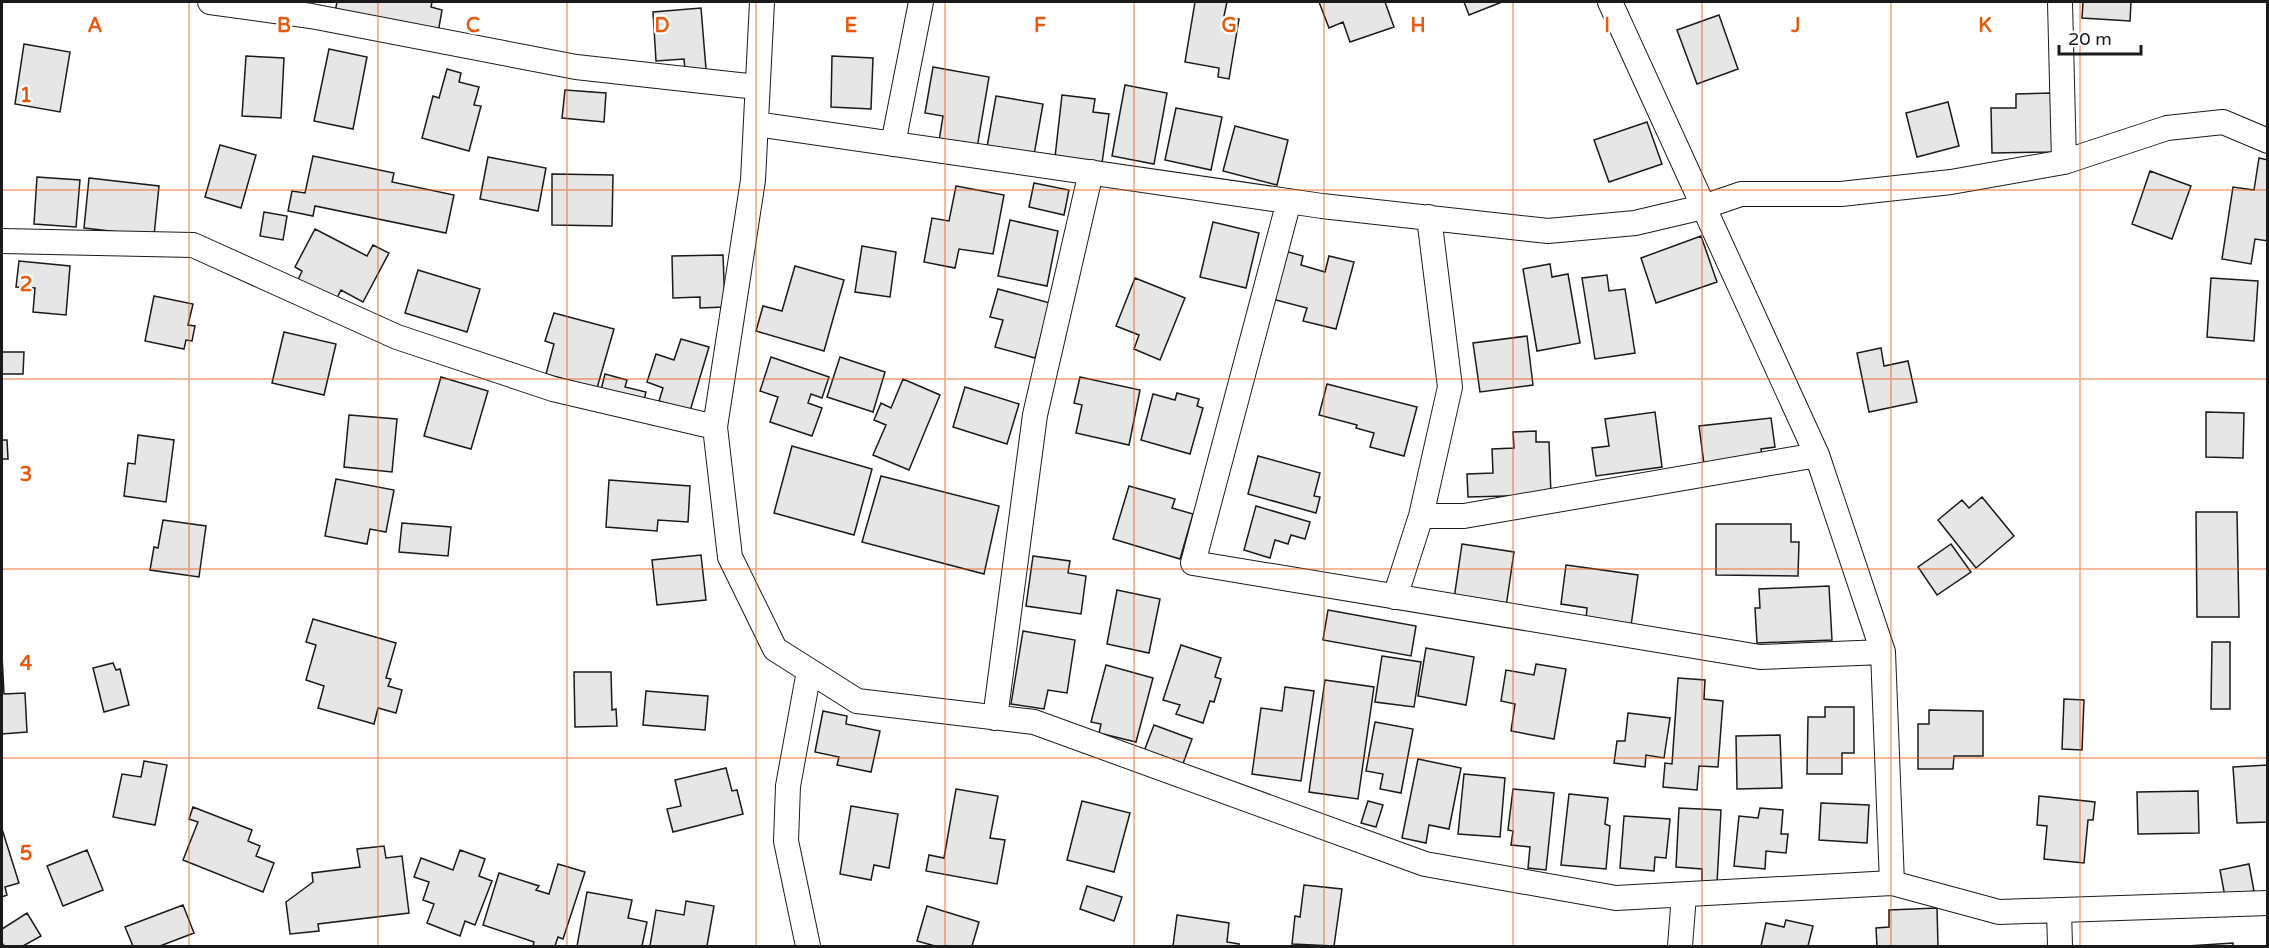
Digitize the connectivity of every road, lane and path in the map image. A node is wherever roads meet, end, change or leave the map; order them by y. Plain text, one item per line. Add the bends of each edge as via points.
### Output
1 (210, 2) edge
2 (762, 2) edge
3 (921, 2) edge
4 (1610, 2) edge
5 (2060, 2) edge
6 (757, 87) junction
7 (756, 124) junction
8 (2268, 141) edge
9 (893, 144) junction
10 (2064, 162) junction
11 (1091, 172) junction
12 (1289, 201) junction
13 (1703, 207) junction
14 (1429, 217) junction
15 (2, 241) edge
16 (715, 426) junction
17 (1817, 455) junction
18 (1420, 516) junction
19 (1395, 597) junction
20 (1883, 652) junction
21 (809, 671) junction
22 (995, 718) junction
23 (1892, 883) junction
24 (1684, 895) junction
25 (2268, 903) edge
26 (2059, 910) junction
27 (808, 946) edge
28 (1680, 946) edge
29 (2060, 946) edge

1 - 6 street via 311,16 576,67
2 - 6 street
3 - 9 street
4 - 13 street
5 - 10 street
6 - 7 street
7 - 9 street
7 - 16 street via 753,180
8 - 10 street via 2223,122 2201,124 2167,128
9 - 11 street
10 - 13 street via 1951,182 1841,194 1741,194
11 - 12 street
11 - 22 street via 1035,415
12 - 14 street
12 - 19 street via 1193,563
13 - 14 street via 1635,223 1548,231
13 - 17 street
14 - 18 street via 1450,387
15 - 16 street via 193,245 397,337 553,389
16 - 21 street via 729,557 775,650
17 - 18 street via 1464,516
17 - 20 street
18 - 19 street
19 - 20 street via 1760,657
20 - 23 street
21 - 22 street via 857,701
21 - 27 street via 788,786 786,841
22 - 24 street via 1034,722 1425,864 1616,898
23 - 24 street
23 - 26 street via 1999,912
24 - 28 street
25 - 26 street
26 - 29 street

